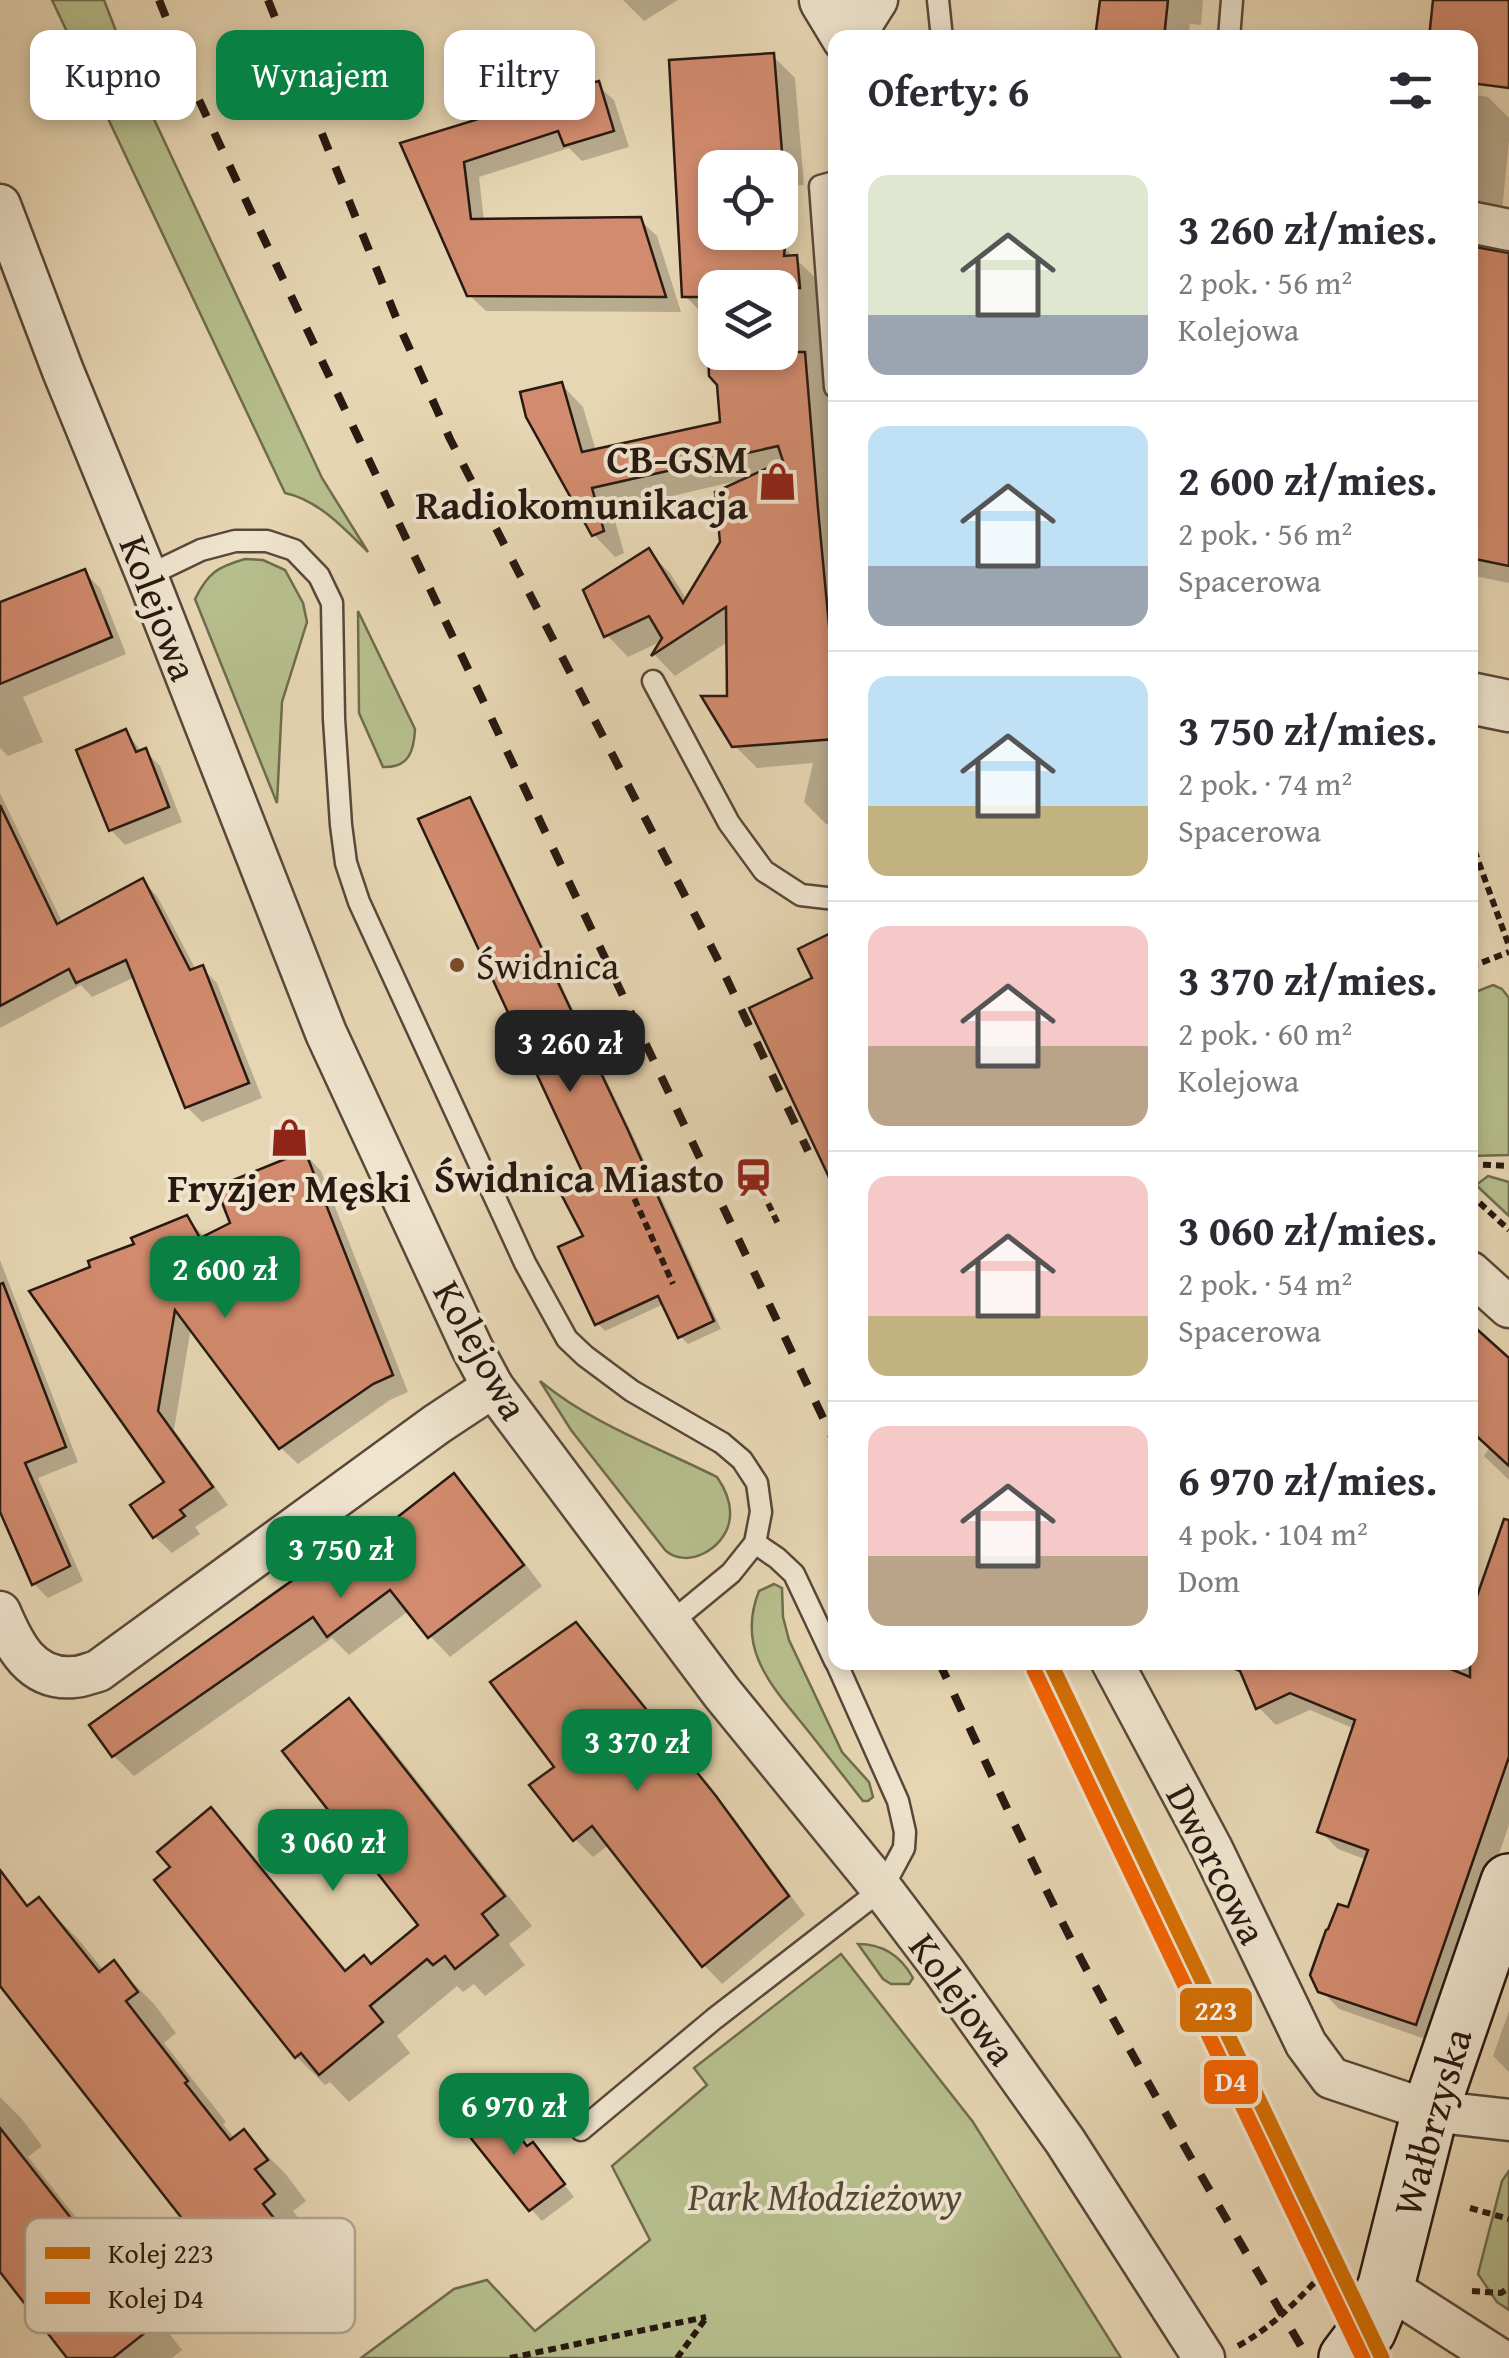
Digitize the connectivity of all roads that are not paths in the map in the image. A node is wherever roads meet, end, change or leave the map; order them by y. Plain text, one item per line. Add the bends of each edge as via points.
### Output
1 (825, 0) edge
2 (877, 0) edge
3 (938, 0) edge
4 (1232, 0) edge
5 (846, 30) edge
6 (856, 30) edge
7 (941, 30) edge
8 (1230, 30) edge
9 (0, 205) edge
10 (1478, 224) edge
11 (1509, 230) edge
12 (147, 576) junction
13 (652, 681) dead end
14 (1478, 700) edge
15 (1509, 706) edge
16 (828, 897) edge
17 (1478, 1279) edge
18 (1509, 1307) edge
19 (493, 1387) junction
20 (755, 1543) junction
21 (0, 1612) edge
22 (670, 1624) junction
23 (828, 1647) edge
24 (839, 1670) edge
25 (1116, 1670) edge
26 (1509, 1882) edge
27 (882, 1889) junction
28 (1430, 2110) junction
29 (1509, 2120) edge
30 (580, 2130) dead end
31 (1386, 2286) junction
32 (1219, 2354) edge
33 (1347, 2358) edge
34 (1498, 2358) edge

1 - 5 street
2 - 6 street
3 - 7 lane
4 - 8 lane
9 - 12 street, Kolejowa
10 - 11 street
12 - 19 street, Kolejowa via 326,1034
12 - 20 lane via 235,541 294,550 319,576 332,603 341,825 359,902 567,1339 632,1391 742,1460 756,1483 761,1512
13 - 16 lane via 729,823 764,871 801,895
14 - 15 street
17 - 18 street
19 - 21 street via 98,1670 72,1678 30,1664
19 - 22 street, Kolejowa
20 - 22 lane via 726,1578
20 - 23 lane via 794,1574
22 - 27 street, Kolejowa
24 - 27 lane via 898,1801 905,1832 904,1848
25 - 28 street, Dworcowa via 1306,2044 1332,2078
26 - 28 main road, Wałbrzyska
27 - 30 lane
27 - 32 street, Kolejowa
28 - 29 street, Dworcowa
28 - 31 main road, Wałbrzyska
31 - 33 main road, Wałbrzyska via 1368,2330
31 - 34 street

